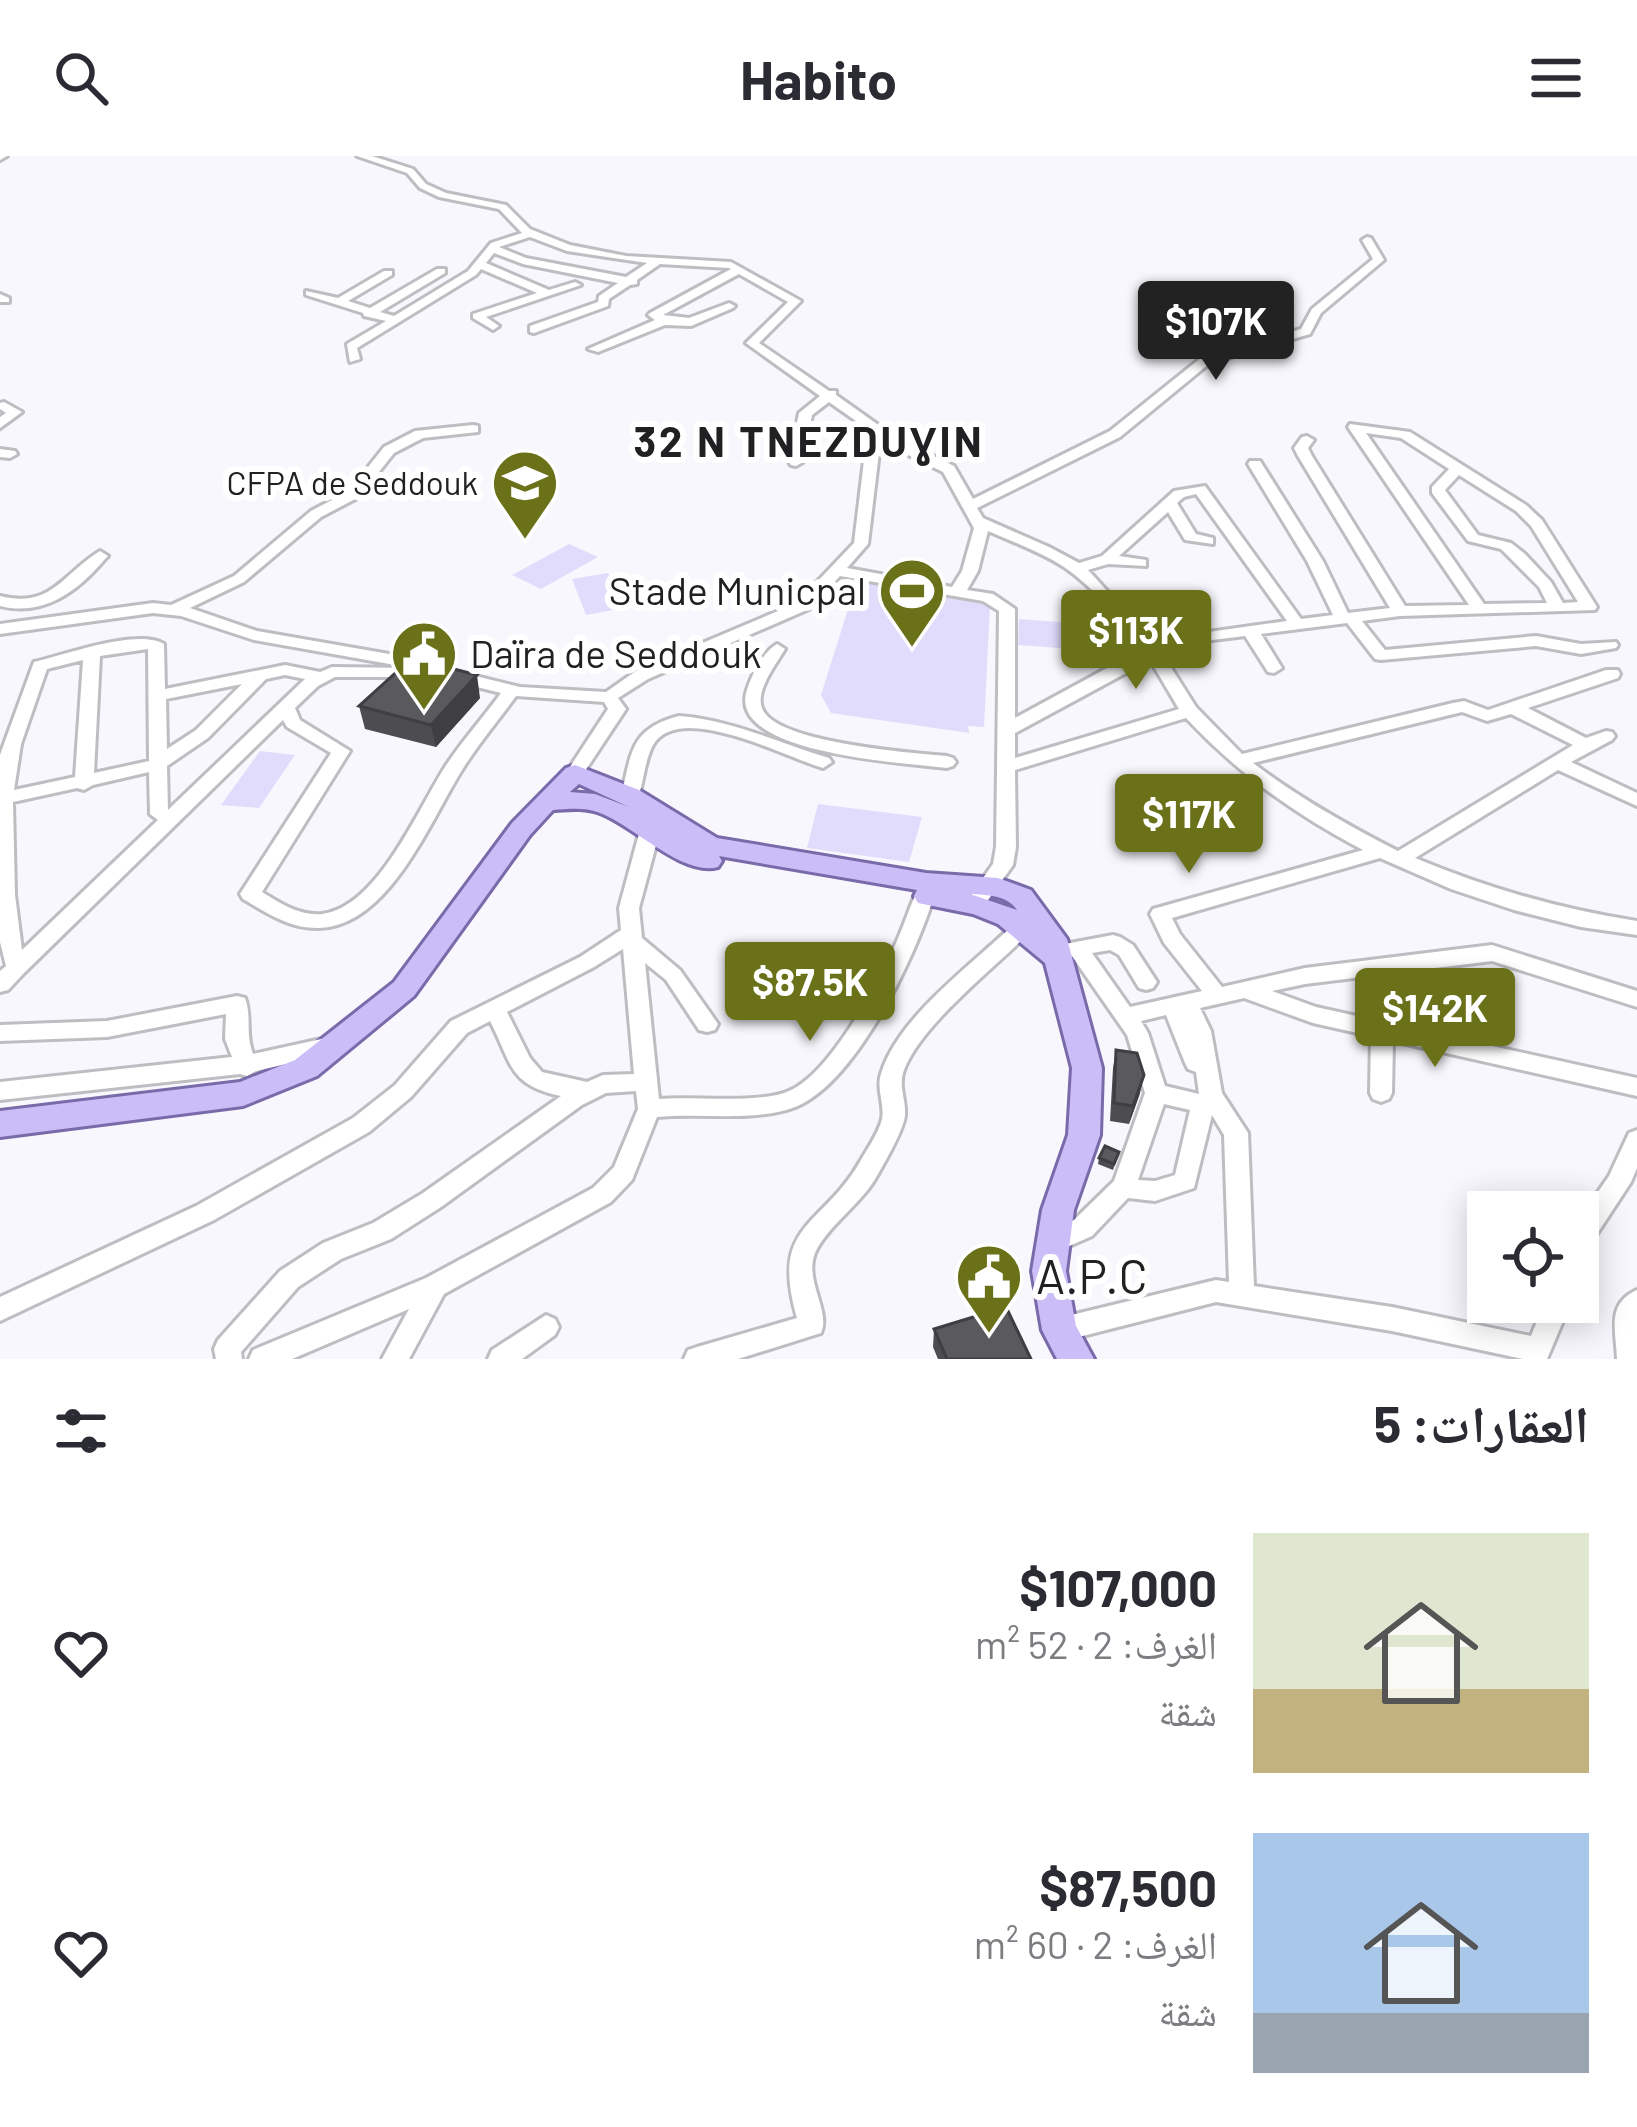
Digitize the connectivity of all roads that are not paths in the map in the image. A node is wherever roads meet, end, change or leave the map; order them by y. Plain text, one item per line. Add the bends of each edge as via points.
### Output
1 (362, 156) edge
2 (531, 233) junction
3 (1367, 240) dead end
4 (492, 248) junction
5 (523, 261) junction
6 (658, 261) junction
7 (478, 264) junction
8 (740, 269) junction
9 (441, 271) dead end
10 (388, 273) dead end
11 (633, 282) junction
12 (575, 284) junction
13 (310, 293) dead end
14 (548, 294) junction
15 (603, 298) junction
16 (341, 301) junction
17 (728, 306) dead end
18 (368, 314) junction
19 (395, 320) junction
20 (664, 322) junction
21 (493, 326) dead end
22 (534, 329) dead end
23 (594, 349) dead end
24 (354, 359) dead end
25 (831, 394) junction
26 (4, 406) dead end
27 (0, 424) edge
28 (472, 429) dead end
29 (878, 436) junction
30 (1307, 440) dead end
31 (796, 462) dead end
32 (1255, 464) dead end
33 (1458, 468) junction
34 (1169, 501) junction
35 (975, 513) junction
36 (1208, 541) dead end
37 (100, 556) dead end
38 (1107, 559) junction
39 (1141, 562) dead end
40 (1077, 569) junction
41 (838, 571) junction
42 (956, 593) junction
43 (0, 601) edge
44 (1557, 607) junction
45 (173, 610) junction
46 (1480, 610) junction
47 (1400, 611) junction
48 (1346, 618) junction
49 (1297, 624) junction
50 (0, 629) edge
51 (1250, 630) junction
52 (1610, 645) dead end
53 (777, 649) dead end
54 (1152, 650) junction
55 (92, 655) junction
56 (1274, 668) dead end
57 (442, 673) junction
58 (261, 674) junction
59 (1612, 674) dead end
60 (321, 677) junction
61 (512, 690) junction
62 (157, 696) junction
63 (609, 698) junction
64 (286, 706) junction
65 (1510, 706) junction
66 (1190, 711) junction
67 (1005, 731) junction
68 (1606, 736) dead end
69 (780, 741) junction
70 (1586, 745) junction
71 (6, 746) edge
72 (1242, 760) junction
73 (947, 762) dead end
74 (1556, 762) junction
75 (823, 763) dead end
76 (156, 765) junction
77 (1006, 767) junction
78 (575, 773) junction
79 (83, 784) junction
80 (630, 796) junction
81 (3, 798) edge
82 (1637, 800) edge
83 (546, 803) junction
84 (171, 818) junction
85 (649, 834) junction
86 (0, 852) edge
87 (1392, 854) junction
88 (1003, 865) junction
89 (924, 896) junction
90 (980, 896) junction
91 (1017, 914) junction
92 (1637, 928) edge
93 (631, 937) junction
94 (1066, 952) junction
95 (17, 968) junction
96 (1146, 982) dead end
97 (0, 984) edge
98 (1251, 992) junction
99 (1217, 995) junction
100 (1637, 999) edge
101 (1181, 1005) junction
102 (494, 1007) junction
103 (1127, 1016) junction
104 (707, 1024) dead end
105 (1382, 1029) junction
106 (0, 1033) edge
107 (342, 1043) junction
108 (247, 1067) junction
109 (646, 1082) junction
110 (1637, 1087) edge
111 (591, 1090) junction
112 (0, 1091) edge
113 (1381, 1093) dead end
114 (1156, 1094) junction
115 (1203, 1103) junction
116 (649, 1109) junction
117 (0, 1124) edge
118 (1637, 1140) edge
119 (1124, 1187) junction
120 (1599, 1210) edge
121 (1050, 1243) junction
122 (435, 1286) junction
123 (1242, 1295) junction
124 (1637, 1302) edge
125 (0, 1309) edge
126 (1550, 1323) edge
127 (546, 1327) dead end
128 (1059, 1330) junction
129 (1539, 1355) edge
130 (1630, 1357) edge
131 (229, 1359) edge
132 (262, 1359) edge
133 (395, 1359) edge
134 (500, 1359) edge
135 (697, 1359) edge
136 (1076, 1359) edge

1 - 2 street via 410,171 443,195 502,207
2 - 4 street
2 - 6 street via 586,252
3 - 35 street via 1379,260 1316,311 1306,331 1206,360 1115,434
4 - 5 street
4 - 7 street
5 - 11 street
5 - 12 street
6 - 8 street
6 - 11 street
7 - 14 street
7 - 19 street
8 - 20 street via 654,315
8 - 25 street via 795,301 752,343
9 - 18 street
10 - 16 street
11 - 15 street
12 - 14 street
12 - 15 street
13 - 16 street
14 - 21 street via 477,316
15 - 22 street
16 - 18 street
17 - 20 street via 691,322
18 - 19 street
19 - 24 street via 351,347
20 - 23 street
25 - 29 street
25 - 31 street via 806,413
26 - 27 street via 15,412
28 - 45 street via 420,434 389,450 354,494 316,514 239,579
29 - 35 street via 945,465
29 - 41 street via 861,544
30 - 47 street via 1305,456
32 - 48 street
33 - 44 street via 1437,490 1473,538 1520,557
33 - 44 street via 1537,523 1588,607
33 - 46 street via 1405,435 1354,427
34 - 36 street via 1190,537
34 - 38 street
34 - 49 street via 1201,489
35 - 40 street
35 - 42 street via 970,571
37 - 43 street via 73,586 24,606
38 - 39 street
38 - 40 street
40 - 54 street
41 - 42 street
41 - 63 street via 803,606 642,675
42 - 67 street via 987,596 1007,609
44 - 46 street
45 - 50 street
45 - 57 street
46 - 47 street
47 - 48 street
48 - 49 street
48 - 52 street via 1381,655 1536,641
49 - 51 street
51 - 54 street via 1159,642
51 - 56 street
53 - 69 street via 752,698 753,711
54 - 66 street
54 - 67 street
55 - 62 street via 156,644
55 - 71 street via 40,667
55 - 79 street
57 - 60 street
57 - 61 street
58 - 60 street
58 - 62 street
58 - 76 street via 202,734
59 - 65 street
60 - 64 street
61 - 63 street
61 - 64 street via 388,877 361,908 335,922 307,921 250,894 340,751 293,723
62 - 76 street
63 - 78 street via 617,709
64 - 84 street
65 - 70 street
65 - 72 street via 1486,716 1453,708
66 - 72 street
66 - 77 street
67 - 77 street
68 - 70 street
69 - 73 street
69 - 75 street
69 - 80 street via 696,722 663,724 646,737
70 - 74 street
71 - 81 street
72 - 87 street via 1285,795
74 - 82 street
74 - 87 street
76 - 79 street
76 - 84 street via 159,814
77 - 88 street
78 - 80 main road
78 - 83 main road
79 - 81 street
80 - 90 main road via 710,846
81 - 86 street
83 - 85 main road via 591,797
83 - 107 main road via 404,989
84 - 95 street
85 - 89 main road via 747,870
85 - 93 street via 628,908
86 - 95 street via 6,949
87 - 92 street via 1544,914
87 - 99 street via 1160,914
88 - 90 street
88 - 91 street
89 - 90 main road
89 - 116 street via 893,972 857,1031 797,1098
90 - 91 main road
91 - 94 main road
91 - 135 street via 910,1042 892,1071 895,1118 856,1190 806,1243 795,1273 812,1325
93 - 102 street
93 - 104 street via 673,974
93 - 109 street
94 - 96 street via 1113,942
94 - 103 street
94 - 121 main road via 1088,1094 1084,1135
95 - 97 street
98 - 99 street
98 - 100 street via 1327,973 1492,953
98 - 105 street
99 - 101 street
101 - 103 street
101 - 115 street
101 - 123 street via 1200,1031 1211,1095 1236,1133
102 - 111 street via 525,1074 541,1087
102 - 125 street via 459,1027 361,1126 205,1213
103 - 114 street
105 - 110 street
105 - 113 street
106 - 108 street via 107,1029 237,1004 236,1039
107 - 108 street
107 - 117 main road via 243,1094
108 - 112 street
109 - 111 street
109 - 116 street
111 - 131 street via 399,1221 289,1279 227,1349
114 - 115 street
114 - 119 street
115 - 119 street via 1186,1181 1144,1194
116 - 122 street via 624,1173 602,1195
118 - 120 street
119 - 121 street via 1083,1228
121 - 128 main road
122 - 132 street
122 - 133 street
123 - 128 street via 1216,1291
123 - 129 street
124 - 130 street via 1628,1309
126 - 129 street
127 - 134 street
128 - 136 main road

